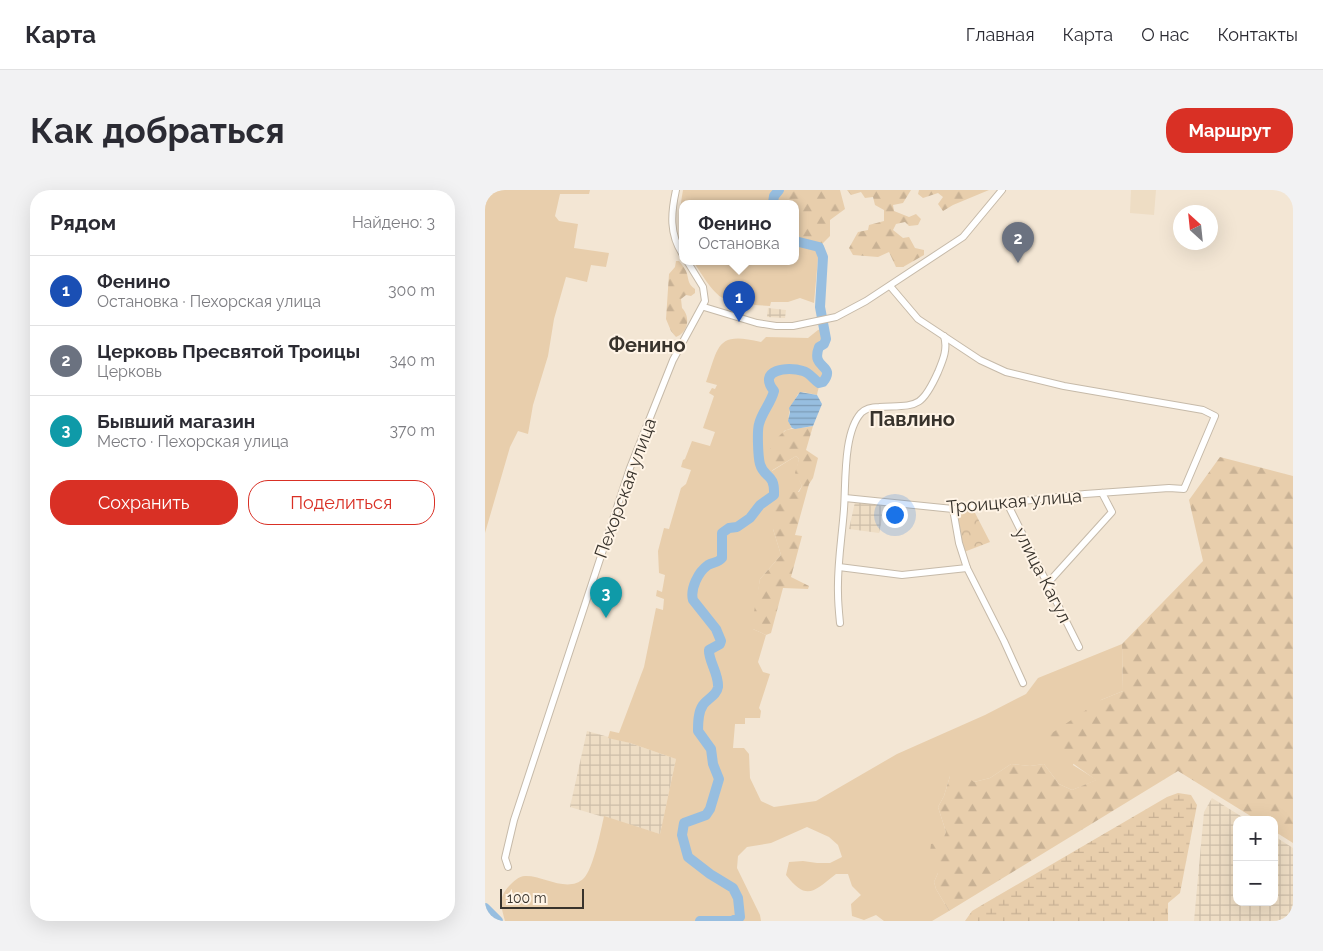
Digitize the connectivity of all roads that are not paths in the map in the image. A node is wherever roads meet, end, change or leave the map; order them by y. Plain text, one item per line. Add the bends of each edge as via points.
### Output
1 (675, 190) edge
2 (1002, 190) edge
3 (679, 248) edge
4 (689, 265) edge
5 (890, 286) junction
6 (704, 307) junction
7 (944, 336) junction
8 (1102, 493) junction
9 (845, 498) junction
10 (1007, 503) junction
11 (953, 509) junction
12 (839, 567) junction
13 (967, 568) junction
14 (1047, 584) junction
15 (840, 623) dead end
16 (1079, 647) dead end
17 (1023, 683) dead end
18 (508, 867) dead end

1 - 3 street via 673,232
2 - 5 street via 963,237
4 - 6 street via 703,287
5 - 6 street via 850,311 830,319 793,326 757,323
5 - 7 street via 918,319
6 - 18 street, Пехорская улица via 673,360 630,468 514,820 505,858
7 - 8 street, Троицкая улица via 992,366 1023,377 1208,412 1215,416 1184,489
7 - 9 street via 947,346 943,361 923,398 907,406 869,408 859,415 846,462
8 - 10 street, Троицкая улица
8 - 14 street via 1112,512
9 - 11 street, Троицкая улица
9 - 12 street
10 - 11 street, Троицкая улица
10 - 14 street, улица Кагул
11 - 13 street
12 - 13 street via 902,575
12 - 15 street
13 - 17 street
14 - 16 street, улица Кагул

